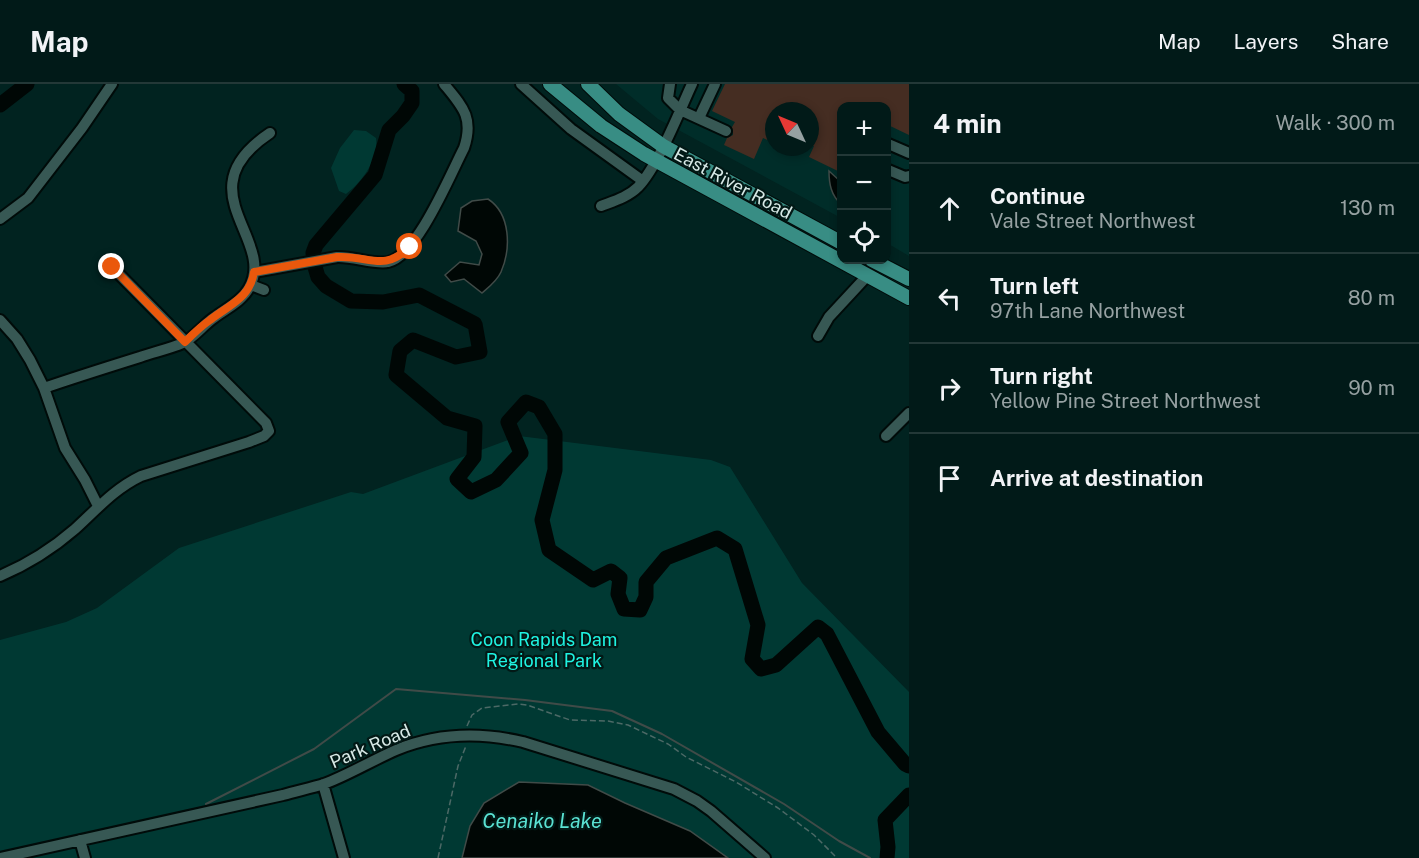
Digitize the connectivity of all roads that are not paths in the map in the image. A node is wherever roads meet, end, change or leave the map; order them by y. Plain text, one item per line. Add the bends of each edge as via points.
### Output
1 (112, 84) edge
2 (444, 84) edge
3 (521, 84) edge
4 (550, 84) edge
5 (588, 84) edge
6 (670, 84) edge
7 (693, 84) edge
8 (715, 84) edge
9 (680, 110) junction
10 (699, 118) junction
11 (726, 130) dead end
12 (270, 133) dead end
13 (891, 145) edge
14 (663, 146) junction
15 (909, 153) edge
16 (655, 160) junction
17 (891, 171) edge
18 (909, 176) edge
19 (643, 181) junction
20 (601, 206) dead end
21 (0, 219) edge
22 (837, 240) edge
23 (880, 264) edge
24 (112, 267) dead end
25 (254, 272) junction
26 (867, 276) junction
27 (909, 279) edge
28 (251, 285) junction
29 (264, 290) dead end
30 (909, 298) edge
31 (0, 320) edge
32 (818, 336) dead end
33 (185, 342) junction
34 (44, 388) junction
35 (909, 412) edge
36 (886, 436) dead end
37 (98, 506) junction
38 (0, 576) edge
39 (323, 784) junction
40 (80, 840) junction
41 (0, 858) edge
42 (85, 858) edge
43 (344, 858) edge
44 (765, 858) edge

1 - 21 street via 28,198
2 - 25 street via 467,115 468,131 464,148 410,247 388,262 337,257
3 - 19 street via 571,129
4 - 16 main road, East River Road via 601,126
5 - 14 main road, East River Road via 619,114
6 - 9 street via 668,98
7 - 9 street
8 - 10 street
9 - 10 street
9 - 14 street
10 - 11 street
12 - 25 street via 248,150 233,178 234,202 253,256
13 - 15 street
14 - 16 street
14 - 22 main road, East River Road
16 - 19 street
16 - 26 main road, East River Road
17 - 18 street
19 - 20 street via 627,195
23 - 27 main road
24 - 33 street
25 - 28 street
26 - 30 main road, East River Road
26 - 32 street via 829,317
28 - 29 street
28 - 33 street
31 - 34 street via 24,349
33 - 34 street
33 - 37 street via 266,423 269,431 264,436 141,477
34 - 37 street via 65,448
35 - 36 street
37 - 38 street via 53,547
39 - 40 street, Park Road
39 - 43 street
39 - 44 street, Park Road via 396,750 433,739 466,735 506,738 674,789 698,801
40 - 41 street, Park Road
40 - 42 street

